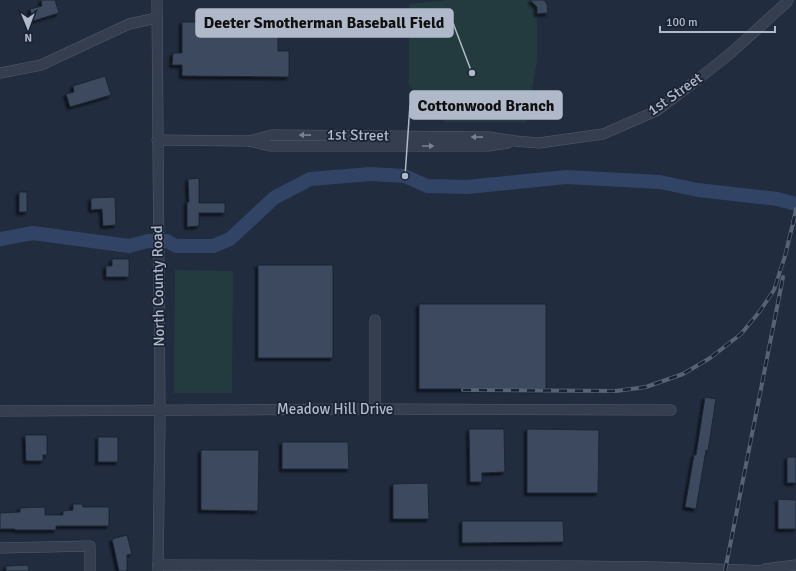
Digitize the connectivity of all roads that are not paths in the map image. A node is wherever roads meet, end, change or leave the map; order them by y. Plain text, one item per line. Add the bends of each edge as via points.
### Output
1 (157, 0) edge
2 (788, 0) edge
3 (157, 18) junction
4 (0, 73) edge
5 (372, 136) junction
6 (157, 140) junction
7 (249, 141) junction
8 (516, 141) junction
9 (372, 146) junction
10 (375, 320) dead end
11 (375, 409) junction
12 (160, 410) junction
13 (671, 410) dead end
14 (0, 411) edge
15 (0, 548) edge
16 (796, 566) edge
17 (158, 568) edge
18 (374, 568) edge
19 (759, 570) junction
20 (90, 571) edge
21 (772, 571) edge

1 - 3 street, North County Road
2 - 8 street, 1st Street via 732,52 656,111 603,134 540,143
3 - 4 street via 129,24 41,65
3 - 6 street, North County Road
5 -> 7 street, 1st Street via 272,135
8 -> 5 street, 1st Street via 489,137
5 - 9 street
6 - 7 street, 1st Street
6 - 12 street, North County Road
7 - 9 street, 1st Street via 270,146
9 -> 8 street, 1st Street via 488,146
10 - 11 street
11 - 12 street, Meadow Hill Drive
11 - 13 street, Meadow Hill Drive
12 - 14 street, Meadow Hill Drive
12 - 17 street, North County Road
15 - 20 street via 90,546
16 - 19 street
17 - 18 street
18 - 19 street via 617,566
19 - 21 street

